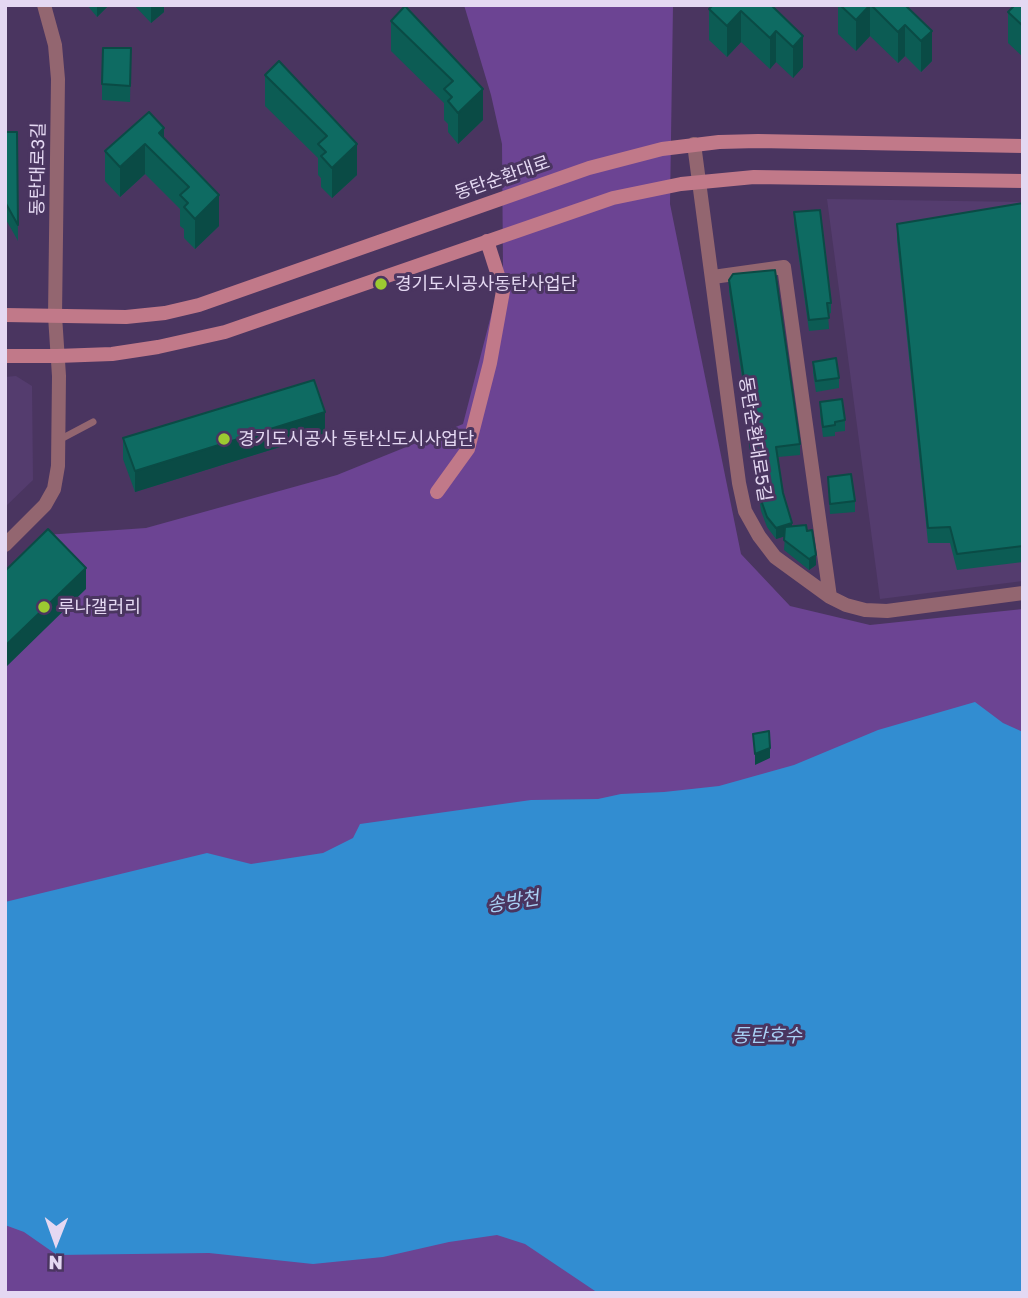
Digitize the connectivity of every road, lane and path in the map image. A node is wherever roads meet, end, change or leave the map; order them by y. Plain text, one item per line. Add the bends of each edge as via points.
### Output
1 (44, 5) edge
2 (694, 144) junction
3 (1023, 146) edge
4 (1023, 181) edge
5 (700, 182) junction
6 (487, 241) junction
7 (713, 277) junction
8 (5, 315) edge
9 (55, 316) junction
10 (5, 356) edge
11 (57, 356) junction
12 (93, 422) dead end
13 (58, 440) junction
14 (438, 492) dead end
15 (5, 545) edge
16 (1023, 593) edge
17 (830, 597) junction

1 - 9 street, 동탄대로3길 via 58,79
2 - 3 main road, 동탄순환대로
2 - 5 street, 동탄순환대로5길
2 - 9 main road, 동탄순환대로 via 590,168 199,305 125,317
4 - 5 main road via 754,177
5 - 6 main road via 613,198
5 - 7 street, 동탄순환대로5길
6 - 11 main road via 225,332 111,354
6 - 14 main road via 503,291 490,363 468,449
7 - 17 street, 동탄순환대로5길 via 745,511 775,557
7 - 17 street via 784,267
8 - 9 main road, 동탄순환대로
9 - 11 street, 동탄대로3길
10 - 11 main road
11 - 13 street, 동탄대로3길
12 - 13 lane
13 - 15 street, 동탄대로3길 via 54,489 45,505
16 - 17 street, 동탄순환대로5길 via 887,611 865,610

